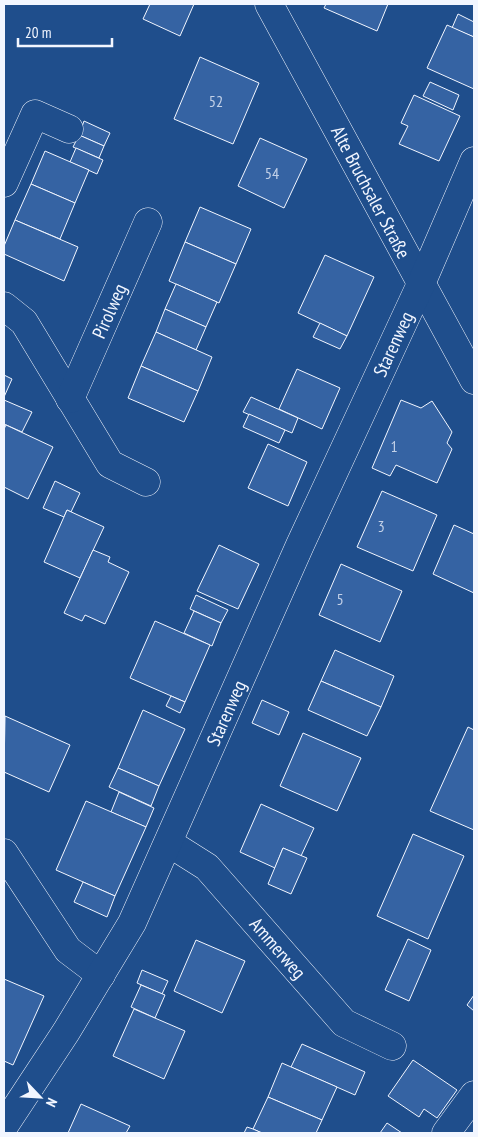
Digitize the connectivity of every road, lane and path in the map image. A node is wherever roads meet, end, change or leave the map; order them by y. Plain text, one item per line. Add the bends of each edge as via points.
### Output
1 (269, 4) edge
2 (69, 130) dead end
3 (474, 160) edge
4 (4, 183) edge
5 (148, 222) dead end
6 (420, 284) junction
7 (4, 306) edge
8 (474, 380) edge
9 (70, 399) junction
10 (146, 482) dead end
11 (169, 843) junction
12 (4, 853) edge
13 (101, 976) junction
14 (392, 1046) dead end
15 (474, 1096) edge
16 (4, 1126) edge
17 (446, 1133) edge

1 - 6 street, Alte Bruchsaler Straße
2 - 4 street via 35,114
3 - 6 street, Starenweg
5 - 9 street, Pirolweg
6 - 8 street, Alte Bruchsaler Straße
6 - 11 street, Starenweg via 300,545
7 - 9 street via 24,322
9 - 10 street via 110,464
11 - 13 street, Starenweg via 132,923
11 - 14 street, Ammerweg via 207,867 344,1024
12 - 13 street via 68,950
13 - 16 street, Starenweg
15 - 17 street

